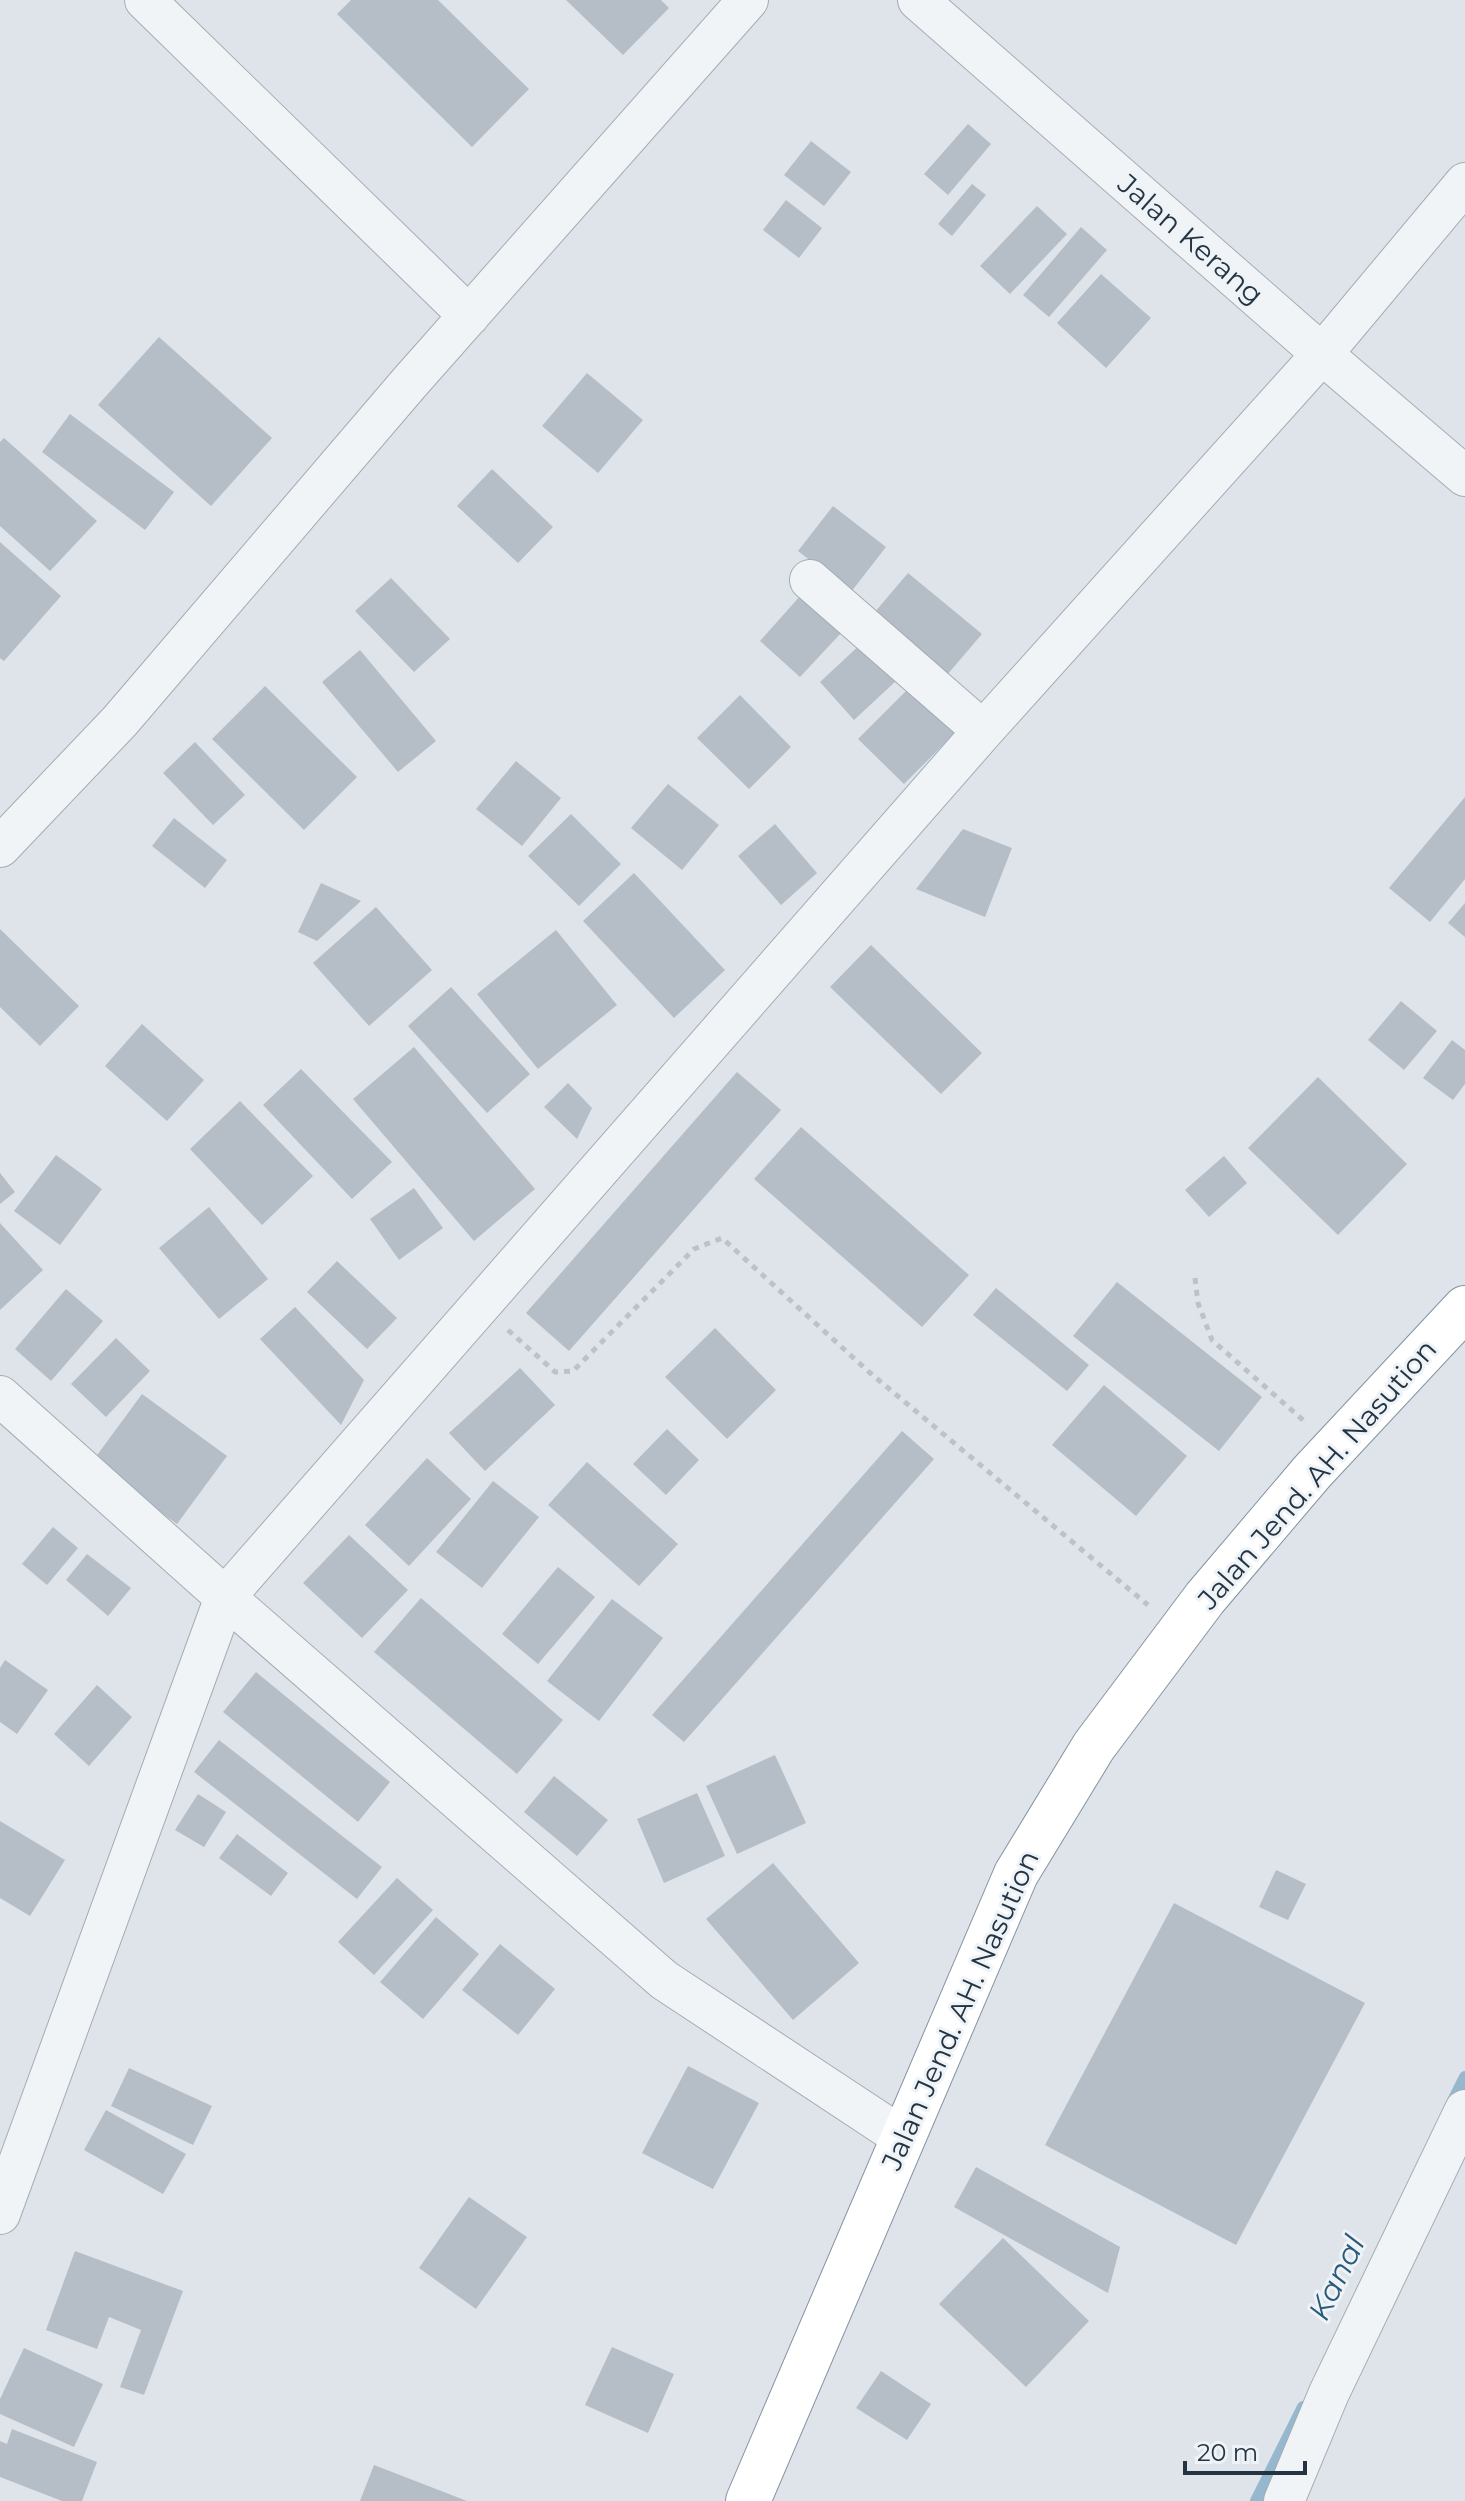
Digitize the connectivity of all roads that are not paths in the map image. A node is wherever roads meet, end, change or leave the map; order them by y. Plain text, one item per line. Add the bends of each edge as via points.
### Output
1 (145, 0) edge
2 (748, 0) edge
3 (918, 0) edge
4 (1465, 183) edge
5 (469, 316) junction
6 (1322, 354) junction
7 (1465, 476) edge
8 (810, 580) dead end
9 (983, 731) junction
10 (0, 847) edge
11 (1465, 1308) edge
12 (0, 1396) edge
13 (225, 1597) junction
14 (1465, 2110) edge
15 (902, 2137) junction
16 (0, 2214) edge
17 (748, 2501) edge
18 (1284, 2501) edge

1 - 5 street
2 - 5 street
3 - 6 street, Jalan Kerang
4 - 6 street
5 - 10 street via 120,721
6 - 7 street, Jalan Kerang
6 - 9 street
8 - 9 street
9 - 13 street
11 - 15 highway, Jalan Jend. AH. Nasution via 1215,1587 1094,1746 1016,1874
12 - 13 street
13 - 15 street via 664,1980
13 - 16 street
14 - 18 street via 1329,2393
15 - 17 highway, Jalan Jend. AH. Nasution

